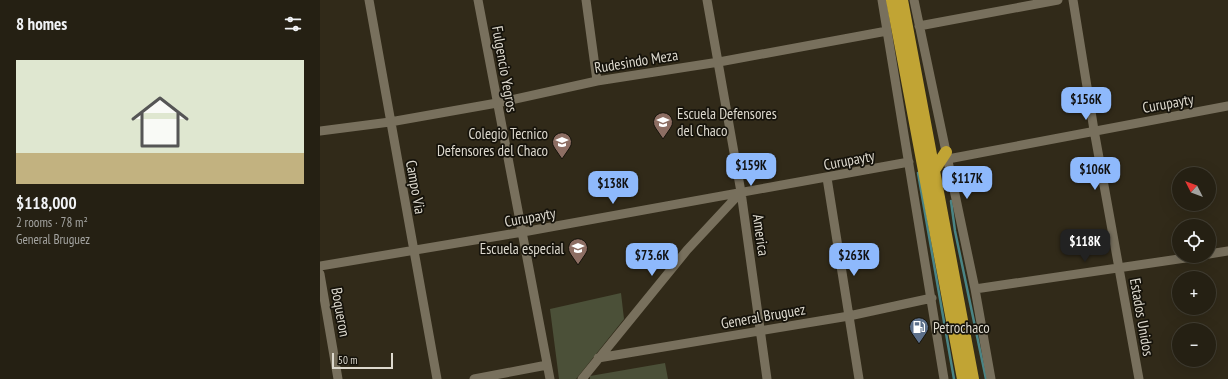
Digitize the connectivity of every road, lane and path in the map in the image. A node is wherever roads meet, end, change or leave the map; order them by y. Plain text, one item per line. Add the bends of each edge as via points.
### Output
1 (369, 0) edge
2 (478, 0) edge
3 (586, 0) edge
4 (706, 0) edge
5 (882, 0) edge
6 (892, 0) edge
7 (902, 0) edge
8 (914, 0) edge
9 (1058, 0) edge
10 (1073, 0) edge
11 (919, 26) junction
12 (887, 31) junction
13 (719, 62) junction
14 (597, 81) junction
15 (497, 103) junction
16 (1228, 106) edge
17 (390, 122) junction
18 (1094, 130) junction
19 (320, 131) edge
20 (947, 156) junction
21 (909, 162) junction
22 (933, 172) junction
23 (827, 178) junction
24 (741, 192) junction
25 (523, 232) junction
26 (414, 252) junction
27 (1228, 252) edge
28 (1216, 253) edge
29 (1172, 260) edge
30 (320, 266) edge
31 (1119, 268) junction
32 (320, 274) edge
33 (975, 289) junction
34 (932, 298) junction
35 (849, 316) junction
36 (760, 330) junction
37 (598, 358) junction
38 (547, 365) junction
39 (338, 379) edge
40 (437, 379) edge
41 (474, 379) edge
42 (550, 379) edge
43 (582, 379) edge
44 (767, 379) edge
45 (859, 379) edge
46 (944, 379) edge
47 (962, 379) edge
48 (973, 379) edge
49 (991, 379) edge
50 (1139, 379) edge

1 - 17 street, Campo Via
2 - 15 street, Fulgencio Yegros
3 - 14 street
4 - 13 street, America
5 - 12 street
6 - 47 highway
7 - 22 highway
8 - 11 street
9 - 11 street
10 - 18 street, Estados Unidos
11 - 20 street
12 - 13 street, Rudesindo Meza
12 - 21 street
13 - 14 street, Rudesindo Meza
13 - 24 street, America
14 - 15 street, Rudesindo Meza
15 - 17 street, Rudesindo Meza
15 - 25 street, Fulgencio Yegros
16 - 18 street, Curupayty
17 - 19 street, Rudesindo Meza
17 - 26 street, Campo Via
18 - 20 street, Curupayty
18 - 31 street, Estados Unidos
20 - 22 highway
20 - 33 street
21 - 23 street, Curupayty
21 - 34 street
22 - 48 highway
23 - 24 street, Curupayty
23 - 35 street
24 - 25 street, Curupayty
24 - 36 street, America
24 - 37 street via 687,250
25 - 26 street, Curupayty
25 - 38 street, Fulgencio Yegros
26 - 30 street, Curupayty
26 - 40 street, Campo Via
27 - 28 street
29 - 31 street
31 - 33 street
31 - 50 street, Estados Unidos
32 - 39 street, Boqueron
33 - 49 street
34 - 35 street, General Bruguez
34 - 46 street
35 - 36 street, General Bruguez
35 - 45 street
36 - 37 street, General Bruguez
36 - 44 street, America
37 - 43 street
38 - 41 street
38 - 42 street, Fulgencio Yegros

